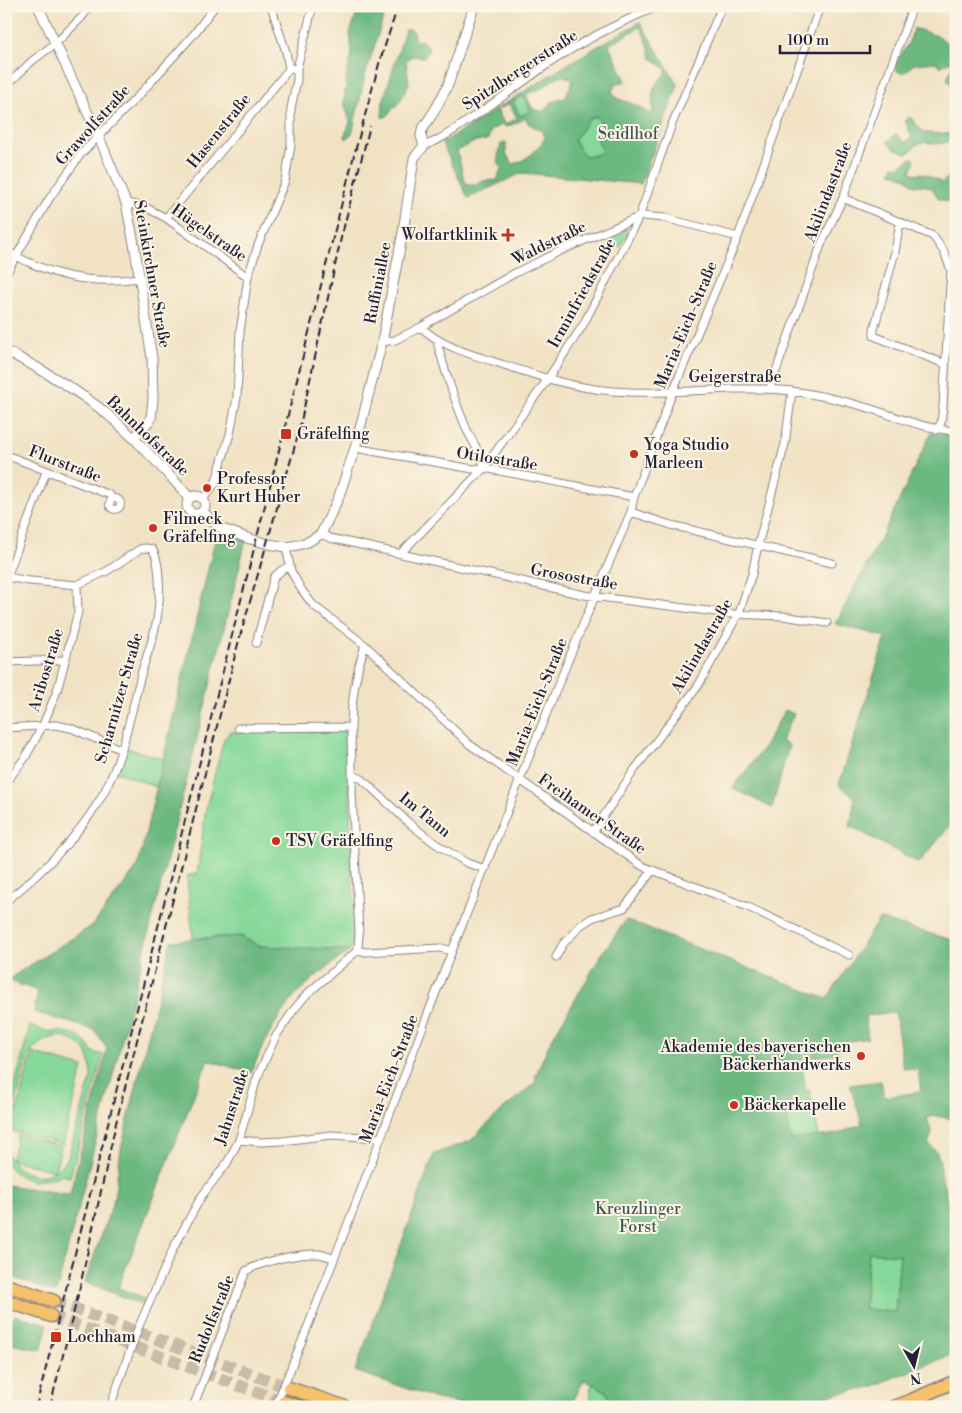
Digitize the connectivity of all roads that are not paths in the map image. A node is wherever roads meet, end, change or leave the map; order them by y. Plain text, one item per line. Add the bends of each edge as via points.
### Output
1 (38, 6) edge
2 (90, 6) edge
3 (215, 6) edge
4 (271, 6) edge
5 (313, 6) edge
6 (474, 6) edge
7 (659, 6) edge
8 (722, 6) edge
9 (820, 6) edge
10 (913, 6) edge
11 (56, 43) junction
12 (289, 68) junction
13 (298, 68) junction
14 (6, 86) edge
15 (98, 137) junction
16 (424, 146) junction
17 (842, 198) junction
18 (126, 203) junction
19 (638, 217) junction
20 (166, 218) junction
21 (900, 222) junction
22 (738, 237) junction
23 (6, 252) edge
24 (15, 256) junction
25 (6, 274) edge
26 (248, 277) junction
27 (139, 278) junction
28 (421, 327) junction
29 (438, 340) junction
30 (382, 342) junction
31 (6, 351) edge
32 (945, 364) junction
33 (547, 380) junction
34 (770, 388) junction
35 (672, 391) junction
36 (792, 391) junction
37 (936, 430) junction
38 (956, 431) edge
39 (134, 438) junction
40 (355, 448) junction
41 (6, 456) edge
42 (484, 468) junction
43 (46, 472) junction
44 (634, 497) junction
45 (190, 498) junction
46 (112, 499) dead end
47 (203, 499) junction
48 (202, 511) junction
49 (631, 512) junction
50 (321, 534) junction
51 (758, 545) junction
52 (286, 547) junction
53 (401, 553) junction
54 (832, 563) dead end
55 (290, 566) junction
56 (6, 577) edge
57 (77, 586) junction
58 (594, 595) junction
59 (739, 614) junction
60 (827, 623) dead end
61 (256, 643) dead end
62 (365, 645) junction
63 (65, 660) junction
64 (6, 662) edge
65 (43, 725) junction
66 (351, 727) junction
67 (6, 728) edge
68 (238, 728) dead end
69 (122, 750) junction
70 (353, 774) junction
71 (520, 781) junction
72 (6, 782) edge
73 (593, 832) junction
74 (485, 868) junction
75 (654, 870) junction
76 (6, 901) edge
77 (358, 950) junction
78 (452, 951) junction
79 (850, 955) dead end
80 (556, 957) dead end
81 (381, 1138) junction
82 (239, 1140) junction
83 (334, 1258) junction
84 (6, 1285) edge
85 (6, 1301) edge
86 (54, 1301) tunnel mouth
87 (50, 1316) tunnel mouth
88 (956, 1381) edge
89 (289, 1388) tunnel mouth
90 (280, 1404) edge
91 (110, 1407) edge
92 (193, 1407) edge
93 (300, 1407) edge
94 (346, 1407) edge
95 (892, 1407) edge

1 - 11 street, Steinkirchner Straße
2 - 11 street
3 - 15 street, Grawolfstraße via 171,60
4 - 12 street
5 - 13 street
6 - 16 street, Ruffiniallee via 448,84 422,130
7 - 16 street, Spitzlbergerstraße via 551,63 460,126
8 - 19 street, Irminfriedstraße via 672,124
9 - 22 street, Maria-Eich-Straße
10 - 17 street, Akilindastraße
11 - 14 street
11 - 15 street, Steinkirchner Straße
12 - 13 street
12 - 20 street, Hasenstraße
13 - 26 street via 285,181
15 - 18 street, Steinkirchner Straße
15 - 24 street, Grawolfstraße via 81,154
16 - 30 street, Ruffiniallee via 414,158
17 - 21 street
17 - 34 street, Akilindastraße via 821,245
18 - 20 street, Hügelstraße
18 - 27 street, Steinkirchner Straße
19 - 22 street, Waldstraße via 665,218
19 - 28 street, Waldstraße via 560,251
19 - 33 street, Irminfriedstraße via 583,325
20 - 26 street, Hügelstraße
21 - 32 street via 933,236 951,270
21 - 32 street via 874,336
22 - 35 street, Maria-Eich-Straße
23 - 24 street
24 - 25 street, Grawolfstraße
24 - 27 street via 73,278 117,281
26 - 47 street via 240,332 237,397 230,434 215,484
27 - 39 street, Steinkirchner Straße via 152,358 152,399 151,419
28 - 29 street, Geigerstraße
28 - 30 street, Waldstraße via 395,340
29 - 33 street, Geigerstraße
29 - 42 street via 450,388 483,459
30 - 40 street, Ruffiniallee
31 - 39 street, Bahnhofstraße via 85,398
32 - 37 street via 943,406
33 - 35 street, Geigerstraße via 612,391
33 - 42 street, Irminfriedstraße
34 - 35 street, Geigerstraße
34 - 36 street, Geigerstraße
35 - 44 street, Maria-Eich-Straße
36 - 37 street, Geigerstraße via 865,407
36 - 51 street, Akilindastraße via 785,444
37 - 38 street, Geigerstraße
39 - 45 street, Bahnhofstraße
40 - 42 street, Otilostraße via 472,469
40 - 50 street, Ruffiniallee via 338,499
41 - 43 street, Flurstraße
42 - 44 street, Otilostraße
42 - 53 street, Irminfriedstraße
43 - 46 street, Flurstraße
43 - 56 street
44 - 49 street, Maria-Eich-Straße
45 - 47 street, Bahnhofstraße
45 - 48 street, Bahnhofstraße via 187,504 189,511 194,514
47 - 48 street
48 - 52 street, Bahnhofstraße via 223,528 250,539
49 - 51 street via 671,525
49 - 58 street, Maria-Eich-Straße
50 - 52 street via 308,542
50 - 53 street, Grosostraße
51 - 54 street
51 - 59 street, Akilindastraße
52 - 55 street, Freihamer Straße
53 - 58 street, Grosostraße
55 - 61 street via 274,577
55 - 62 street, Freihamer Straße via 312,606
56 - 57 street
57 - 63 street, Aribostraße via 78,612
57 - 69 street, Scharnitzer Straße via 140,549 152,549 156,554 158,614
58 - 59 street, Grosostraße
58 - 71 street, Maria-Eich-Straße
59 - 60 street, Grosostraße
59 - 73 street, Akilindastraße via 698,686
62 - 66 street via 356,673
62 - 71 street, Freihamer Straße via 469,744
63 - 64 street
63 - 65 street, Aribostraße
65 - 67 street
65 - 69 street via 71,728
65 - 72 street, Aribostraße via 25,758
66 - 68 street
66 - 70 street
69 - 76 street, Scharnitzer Straße via 100,800 81,827 28,885
70 - 74 street, Im Tann via 362,778 436,844 467,863
70 - 77 street
71 - 73 street, Freihamer Straße
71 - 74 street, Maria-Eich-Straße
73 - 75 street, Freihamer Straße via 642,866
74 - 78 street, Maria-Eich-Straße
75 - 79 street, Freihamer Straße via 748,907
75 - 80 street via 624,908 581,925
77 - 78 street via 441,948
77 - 82 street, Jahnstraße via 306,995 276,1036 257,1078
78 - 81 street, Maria-Eich-Straße
81 - 82 street via 331,1135 261,1142
81 - 83 street, Maria-Eich-Straße
82 - 91 street, Jahnstraße via 227,1163 201,1197 170,1254
83 - 90 street, Maria-Eich-Straße
83 - 92 street, Rudolfstraße via 319,1254 285,1258 258,1264 246,1271
84 - 86 highway
85 - 87 highway
88 - 95 highway
89 - 94 highway
90 - 93 highway

